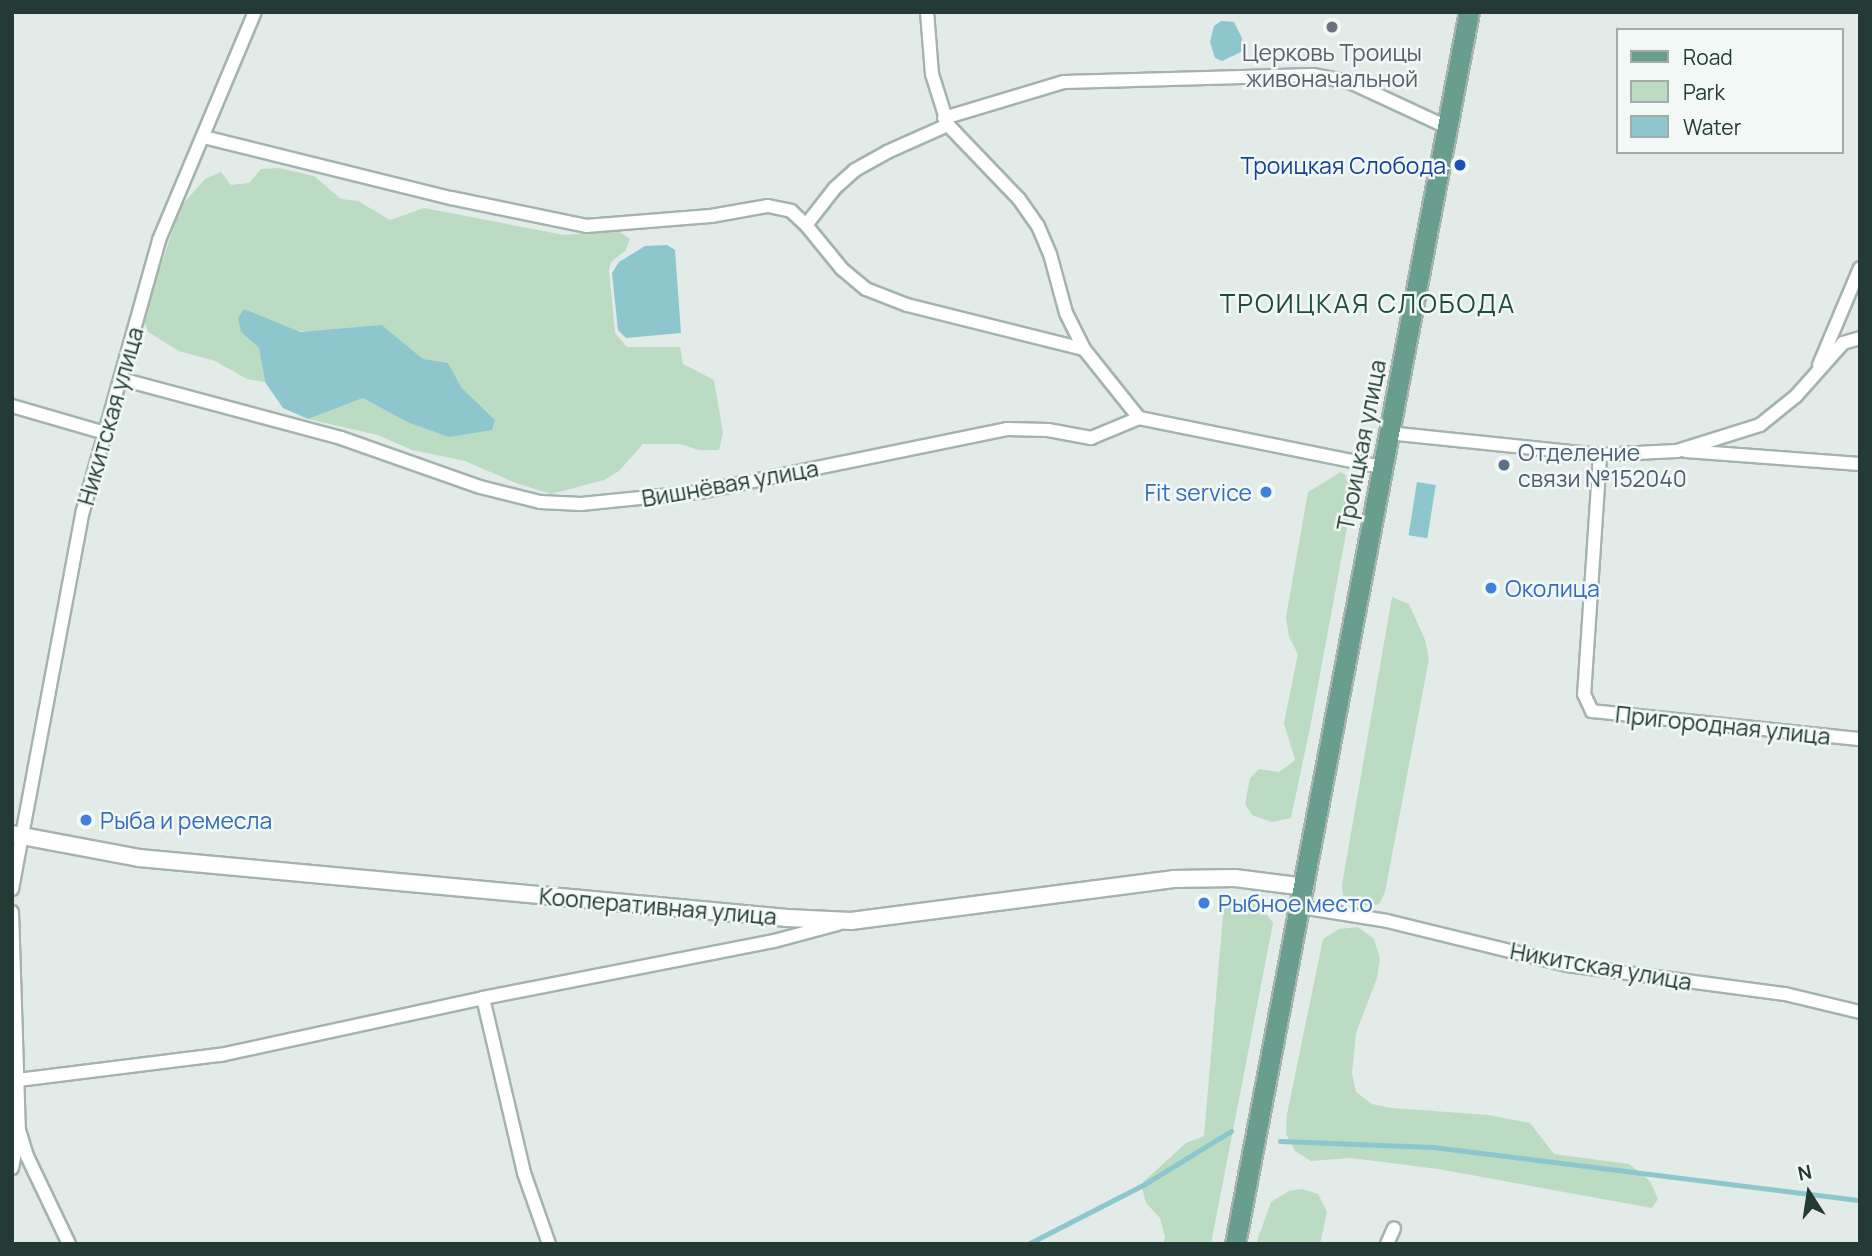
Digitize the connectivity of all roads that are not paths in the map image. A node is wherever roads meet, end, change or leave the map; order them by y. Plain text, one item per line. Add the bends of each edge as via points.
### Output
1 (255, 12) edge
2 (927, 12) edge
3 (1469, 12) edge
4 (946, 121) junction
5 (1447, 127) junction
6 (204, 137) junction
7 (806, 225) junction
8 (1860, 268) edge
9 (1860, 338) edge
10 (1084, 349) junction
11 (1815, 375) junction
12 (121, 379) junction
13 (12, 406) edge
14 (1139, 418) junction
15 (105, 433) junction
16 (1388, 433) junction
17 (1677, 451) junction
18 (1600, 455) junction
19 (1860, 464) edge
20 (1382, 467) junction
21 (1860, 739) edge
22 (16, 835) edge
23 (1305, 887) junction
24 (12, 890) edge
25 (1301, 907) junction
26 (12, 912) edge
27 (851, 920) junction
28 (483, 998) junction
29 (1860, 1012) edge
30 (18, 1080) junction
31 (19, 1130) junction
32 (12, 1168) edge
33 (1394, 1228) dead end
34 (69, 1244) edge
35 (549, 1244) edge
36 (1235, 1244) edge
37 (1387, 1244) edge

1 - 6 street, Никитская улица
2 - 4 street via 932,74
3 - 5 main road, Троицкая улица
4 - 5 street via 1064,82 1308,75 1350,82
4 - 7 street via 855,170
4 - 10 street via 1019,199 1038,226 1066,313
5 - 16 main road, Троицкая улица
6 - 7 street via 586,226 711,216 768,206 791,211
6 - 12 street, Никитская улица via 159,240
7 - 10 street via 842,270 866,289 906,305
8 - 11 street
9 - 11 street via 1843,343
10 - 14 street
11 - 17 street via 1760,425
12 - 14 street, Вишнёвая улица via 341,438 480,487 540,502 581,504 700,492 1007,429 1091,438
12 - 15 street, Никитская улица
13 - 15 street
14 - 20 street
15 - 22 street, Никитская улица via 83,511
16 - 18 street
16 - 20 main road, Троицкая улица
17 - 18 street
17 - 19 street
18 - 21 street, Пригородная улица via 1584,694 1592,711
20 - 23 main road, Троицкая улица
22 - 24 street, Никитская улица
22 - 27 street, Кооперативная улица via 139,858 787,918
23 - 25 main road, Троицкая улица
23 - 27 street, Кооперативная улица via 1235,878 1174,879
25 - 29 street, Никитская улица via 1387,921 1567,965 1785,994
25 - 36 main road, Троицкая улица
26 - 30 street
27 - 28 street via 774,941
28 - 30 street via 220,1055
28 - 35 street via 524,1173
30 - 31 street
31 - 32 street
31 - 34 street
33 - 37 street

